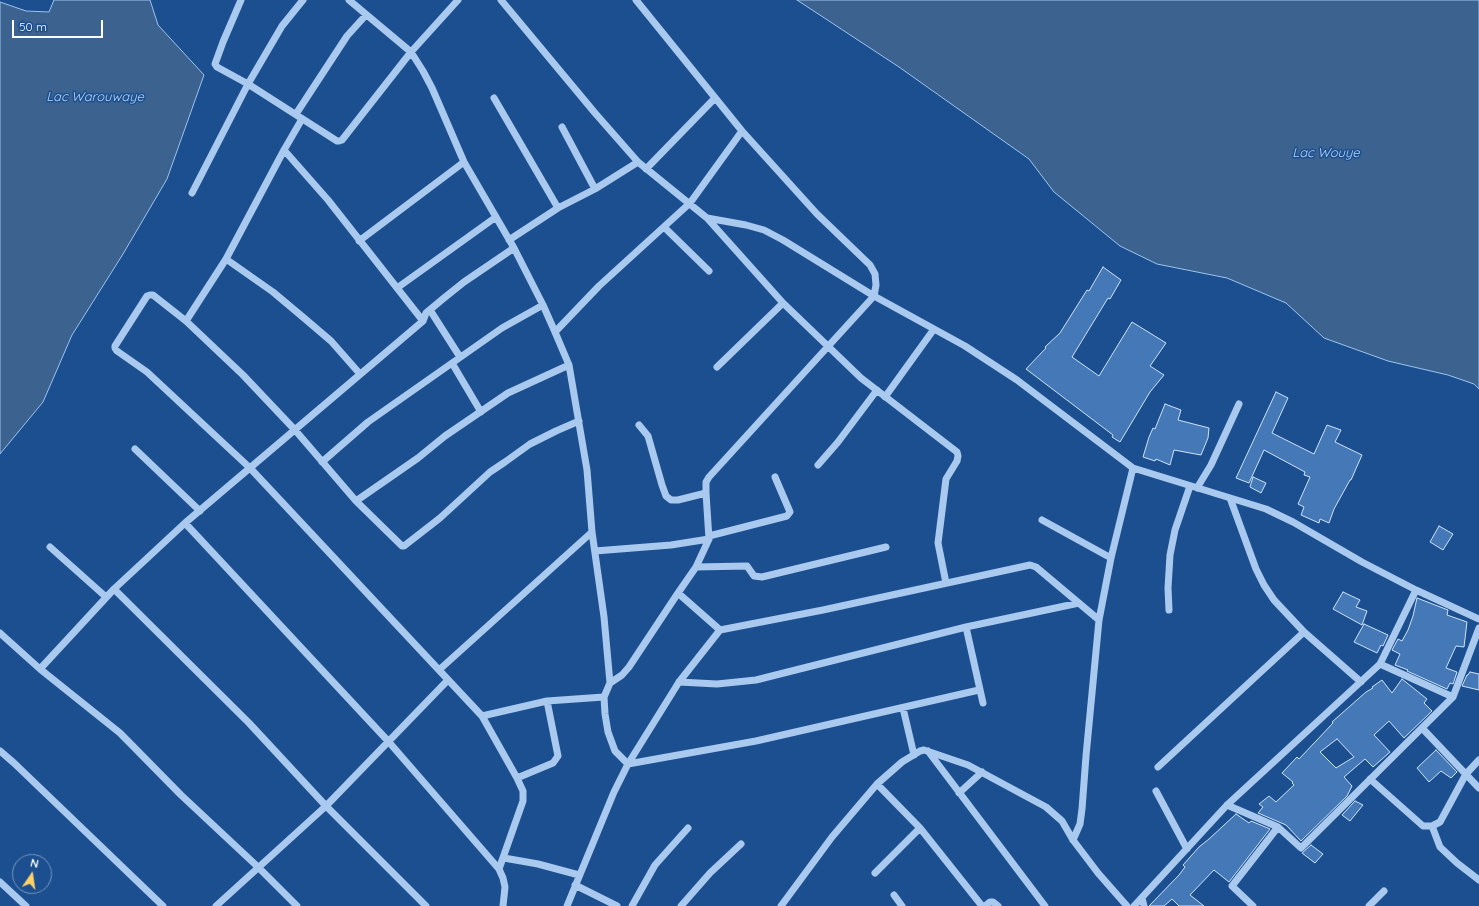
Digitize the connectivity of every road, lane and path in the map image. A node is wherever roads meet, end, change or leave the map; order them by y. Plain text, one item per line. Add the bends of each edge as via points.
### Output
1 (241, 0) edge
2 (303, 0) edge
3 (349, 0) edge
4 (458, 0) edge
5 (501, 0) edge
6 (636, 0) edge
7 (366, 15) junction
8 (411, 52) junction
9 (248, 84) junction
10 (494, 98) dead end
11 (715, 98) junction
12 (296, 114) junction
13 (302, 119) junction
14 (562, 127) dead end
15 (742, 130) junction
16 (284, 150) junction
17 (464, 162) junction
18 (638, 162) junction
19 (646, 169) junction
20 (595, 189) junction
21 (192, 193) dead end
22 (690, 203) junction
23 (558, 208) junction
24 (496, 217) junction
25 (707, 218) junction
26 (664, 227) junction
27 (509, 240) junction
28 (359, 241) junction
29 (514, 248) junction
30 (226, 258) junction
31 (709, 271) dead end
32 (397, 288) junction
33 (874, 296) junction
34 (783, 303) junction
35 (543, 305) junction
36 (430, 310) junction
37 (186, 321) junction
38 (422, 321) junction
39 (934, 329) junction
40 (555, 332) junction
41 (828, 347) junction
42 (460, 357) junction
43 (452, 363) junction
44 (568, 365) junction
45 (717, 367) dead end
46 (360, 374) junction
47 (877, 390) junction
48 (885, 397) junction
49 (1239, 404) dead end
50 (481, 412) junction
51 (579, 421) junction
52 (639, 425) dead end
53 (295, 430) junction
54 (134, 449) dead end
55 (322, 462) junction
56 (818, 465) dead end
57 (250, 468) junction
58 (1134, 468) junction
59 (775, 477) dead end
60 (1190, 486) junction
61 (1197, 488) junction
62 (706, 493) junction
63 (1230, 498) junction
64 (356, 500) junction
65 (200, 511) junction
66 (1042, 520) dead end
67 (185, 523) junction
68 (592, 532) junction
69 (709, 537) junction
70 (50, 547) dead end
71 (886, 547) dead end
72 (595, 551) junction
73 (1111, 558) junction
74 (696, 567) junction
75 (946, 583) junction
76 (114, 588) junction
77 (1416, 590) junction
78 (678, 593) junction
79 (106, 597) junction
80 (1079, 603) junction
81 (1169, 610) dead end
82 (1479, 619) edge
83 (1099, 620) junction
84 (966, 627) junction
85 (1479, 628) edge
86 (720, 630) junction
87 (1304, 632) junction
88 (0, 634) edge
89 (1380, 664) junction
90 (40, 669) junction
91 (439, 670) junction
92 (448, 680) junction
93 (679, 682) junction
94 (1361, 682) junction
95 (610, 683) junction
96 (979, 690) junction
97 (604, 696) junction
98 (1453, 697) junction
99 (547, 701) junction
100 (983, 703) dead end
101 (903, 708) junction
102 (482, 716) junction
103 (1422, 728) junction
104 (388, 741) junction
105 (928, 750) junction
106 (0, 751) edge
107 (914, 755) junction
108 (1479, 760) edge
109 (628, 764) junction
110 (1158, 768) dead end
111 (982, 772) junction
112 (1466, 774) junction
113 (517, 778) junction
114 (1370, 779) junction
115 (877, 784) junction
116 (1479, 788) edge
117 (1156, 791) dead end
118 (959, 793) junction
119 (326, 806) junction
120 (1227, 806) junction
121 (1432, 826) junction
122 (1278, 827) junction
123 (688, 828) dead end
124 (920, 828) junction
125 (1073, 840) junction
126 (741, 844) dead end
127 (1187, 849) junction
128 (504, 858) junction
129 (258, 867) junction
130 (499, 869) junction
131 (875, 873) dead end
132 (579, 875) junction
133 (1479, 880) edge
134 (0, 882) edge
135 (575, 886) junction
136 (1384, 891) dead end
137 (894, 895) dead end
138 (1142, 898) junction
139 (26, 906) edge
140 (163, 906) edge
141 (216, 906) edge
142 (297, 906) edge
143 (426, 906) edge
144 (503, 906) edge
145 (567, 906) edge
146 (617, 906) edge
147 (632, 906) edge
148 (681, 906) edge
149 (781, 906) edge
150 (902, 906) edge
151 (984, 906) edge
152 (998, 906) edge
153 (1045, 906) edge
154 (1127, 906) edge
155 (1134, 906) edge
156 (1144, 906) edge
157 (1253, 906) edge
158 (1369, 906) edge

1 - 9 street via 215,63 217,67
2 - 9 street via 282,26
3 - 7 street
4 - 8 street
5 - 18 street
6 - 11 street
7 - 8 street
7 - 12 street via 347,36
8 - 13 street via 342,140 337,141
8 - 17 street via 432,88
9 - 12 street
9 - 21 street
10 - 23 street
11 - 15 street
11 - 19 street
12 - 13 street
13 - 16 street
14 - 20 street
15 - 22 street
15 - 33 street via 817,214 870,266 875,274
16 - 28 street via 328,200
16 - 30 street
17 - 24 street
17 - 28 street
18 - 19 street
18 - 20 street
19 - 22 street
20 - 23 street
22 - 25 street
22 - 26 street
23 - 27 street
24 - 27 street
24 - 32 street
25 - 33 street via 764,230
25 - 34 street
26 - 31 street
26 - 40 street via 599,286
27 - 29 street
28 - 32 street
29 - 35 street
29 - 36 street via 464,282
30 - 37 street
30 - 46 street via 273,292 331,341
32 - 38 street
33 - 39 street
33 - 41 street
34 - 41 street
34 - 45 street
35 - 40 street
35 - 42 street via 502,328
36 - 38 street
36 - 42 street
37 - 53 street via 243,375
37 - 57 street via 153,295 147,296 114,348 147,372
38 - 46 street
39 - 48 street
39 - 58 street via 1017,380
40 - 44 street
41 - 47 street
41 - 62 street via 709,477 706,482
42 - 43 street
43 - 50 street
43 - 55 street via 368,422
44 - 50 street via 510,392
44 - 51 street
46 - 53 street
47 - 48 street
47 - 56 street
48 - 75 street via 957,452 957,461 946,479 938,543
49 - 61 street via 1211,465
50 - 64 street
51 - 64 street via 530,444 490,472 440,518 404,546 400,545
51 - 68 street via 587,470
52 - 62 street via 648,436 666,496 671,500 678,500
53 - 55 street
53 - 57 street
54 - 65 street
55 - 64 street
57 - 65 street
57 - 91 street
58 - 60 street
58 - 73 street
59 - 69 street via 790,512 787,516
60 - 61 street
60 - 81 street via 1175,530 1170,555
61 - 63 street
62 - 69 street
63 - 77 street via 1266,509 1293,522
63 - 87 street via 1264,585 1274,600
65 - 67 street
66 - 73 street
67 - 76 street
67 - 104 street
68 - 72 street
68 - 91 street
69 - 72 street via 670,545
69 - 74 street
70 - 79 street
71 - 74 street via 762,577 754,576 746,566
72 - 95 street
73 - 83 street
74 - 78 street
75 - 80 street via 1033,565
75 - 86 street
76 - 79 street
76 - 119 street via 249,722
77 - 82 street
77 - 89 street
78 - 86 street
78 - 95 street via 630,668
79 - 90 street
80 - 83 street
80 - 84 street
83 - 125 street via 1082,810 1080,824
84 - 93 street via 756,680 717,684
84 - 96 street
85 - 98 street
86 - 93 street
87 - 94 street
87 - 110 street
88 - 90 street
89 - 94 street
89 - 98 street
90 - 129 street via 120,732 181,795
91 - 92 street
92 - 102 street
92 - 104 street
93 - 109 street
94 - 120 street
95 - 97 street
96 - 100 street
96 - 101 street
97 - 99 street
97 - 109 street via 608,732 615,751
98 - 103 street
99 - 102 street
99 - 113 street via 558,756 553,763
101 - 107 street
101 - 109 street via 756,741
102 - 113 street
103 - 112 street
103 - 114 street
104 - 119 street
104 - 130 street
105 - 107 street
105 - 111 street
105 - 118 street
106 - 140 street
107 - 115 street
108 - 112 street
109 - 132 street
111 - 118 street
111 - 125 street via 1046,807 1062,821
112 - 116 street
112 - 121 street via 1440,822
113 - 128 street via 523,791 523,801
114 - 121 street via 1423,826
114 - 122 street via 1301,848
115 - 124 street
115 - 149 street via 832,837
117 - 127 street
118 - 153 street
119 - 129 street
119 - 143 street
120 - 122 street
120 - 127 street
121 - 133 street via 1440,846
122 - 157 street via 1232,886
123 - 147 street via 655,865
124 - 131 street
124 - 151 street
125 - 154 street
126 - 148 street via 710,873
127 - 138 street
128 - 130 street
128 - 132 street
129 - 141 street
129 - 142 street
130 - 144 street via 505,887
132 - 135 street
134 - 139 street
135 - 145 street
135 - 146 street
136 - 158 street
137 - 150 street
138 - 155 street
138 - 156 street
151 - 152 street via 993,902

